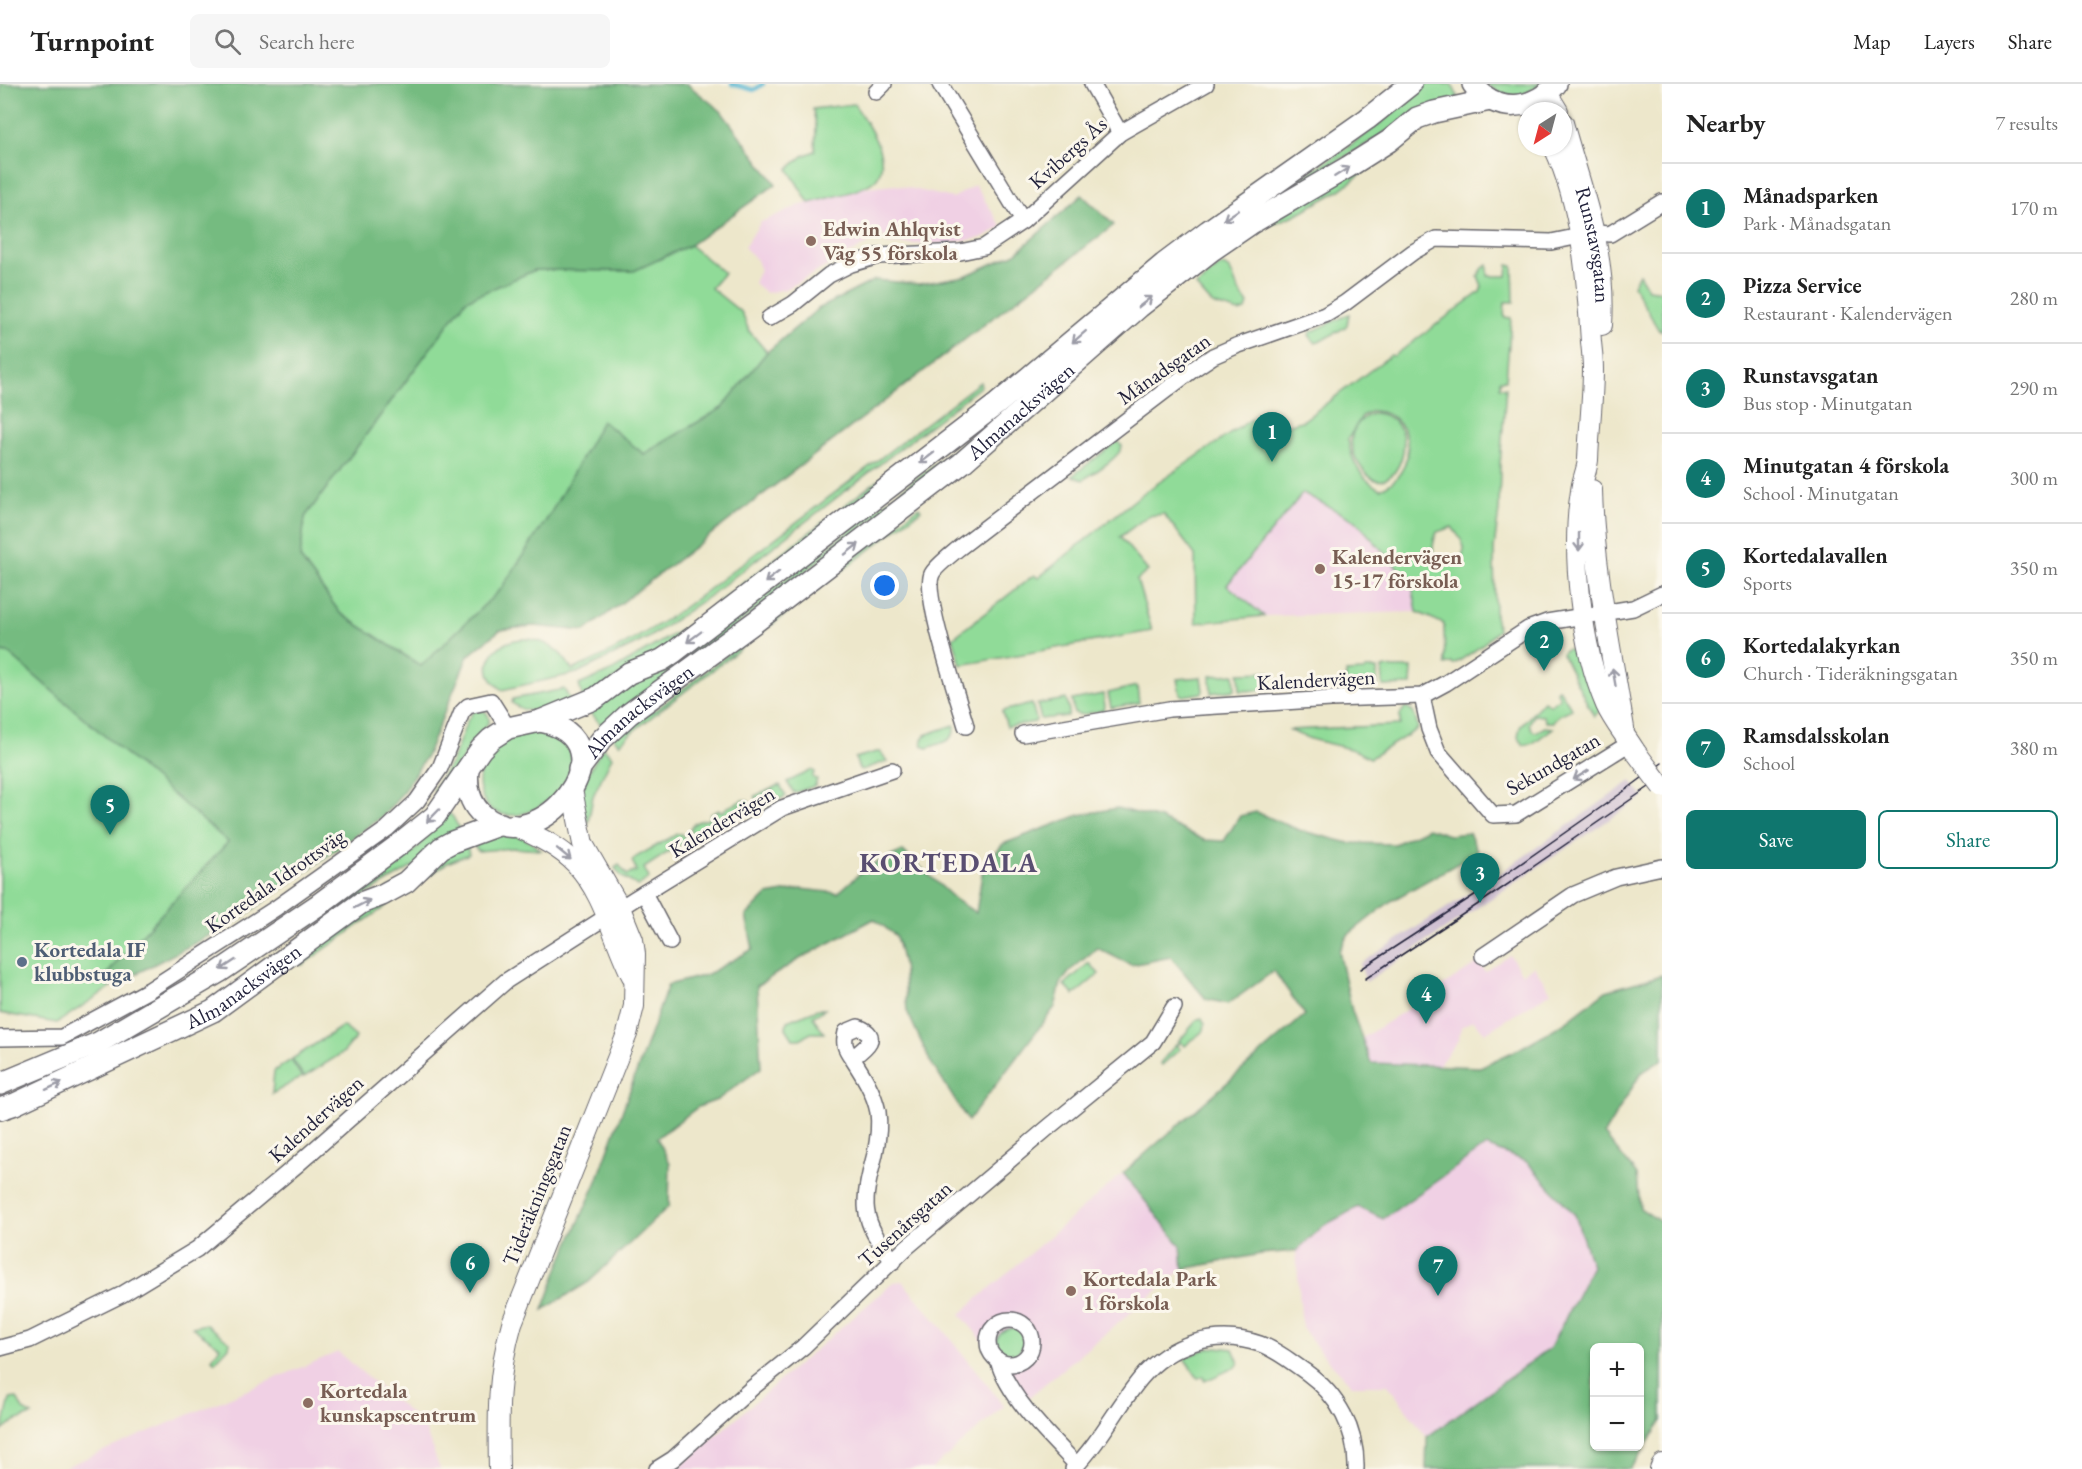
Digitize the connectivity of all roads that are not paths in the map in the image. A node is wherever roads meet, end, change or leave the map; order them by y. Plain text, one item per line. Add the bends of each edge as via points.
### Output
1 (940, 84) edge
2 (1092, 84) edge
3 (1206, 84) edge
4 (1411, 84) edge
5 (1473, 84) edge
6 (1490, 100) junction
7 (1518, 107) edge
8 (1120, 133) junction
9 (1557, 156) edge
10 (1570, 156) edge
11 (1662, 202) edge
12 (1023, 221) junction
13 (1587, 235) junction
14 (769, 318) dead end
15 (1662, 594) edge
16 (1593, 615) junction
17 (1422, 696) junction
18 (540, 721) junction
19 (966, 726) dead end
20 (508, 728) junction
21 (1023, 734) dead end
22 (1630, 743) junction
23 (468, 769) junction
24 (579, 769) junction
25 (892, 770) dead end
26 (1662, 788) edge
27 (572, 790) junction
28 (507, 825) junction
29 (1662, 867) edge
30 (644, 893) junction
31 (614, 912) junction
32 (670, 942) dead end
33 (1483, 956) dead end
34 (1174, 1007) dead end
35 (0, 1038) edge
36 (852, 1058) dead end
37 (0, 1084) edge
38 (0, 1109) edge
39 (894, 1261) junction
40 (0, 1348) edge
41 (998, 1360) dead end
42 (1662, 1464) edge
43 (1075, 1467) edge
44 (499, 1469) edge
45 (657, 1469) edge
46 (1356, 1469) edge
47 (1660, 1469) edge

1 - 12 street
2 - 8 street
3 - 8 street, Kvibergs Ås
4 -> 18 main road, Almanacksvägen via 1368,120 1164,264 997,404 674,652 629,673 596,698
5 - 6 main road
6 - 7 main road
24 -> 6 main road, Almanacksvägen via 602,739 629,714 962,463 1139,307 1212,250 1389,141 1417,118
8 - 12 street, Kvibergs Ås
9 - 13 street, Runstavsgatan
10 - 13 street, Runstavsgatan
11 - 13 street, Månadsgatan via 1610,234
12 - 14 street, Kvibergs Ås via 984,247 878,256 851,264
13 - 16 street, Runstavsgatan via 1593,369 1588,463 1581,490 1579,573
13 - 19 street, Månadsgatan via 1551,242 1436,239 1325,315 1213,356 959,548 932,573 929,591
15 - 16 street via 1633,608
16 - 17 street via 1528,629
16 - 22 street, Runstavsgatan via 1593,668 1607,707
17 - 21 street, Kalendervägen via 1169,709
22 -> 17 street, Sekundgatan via 1516,814 1493,815 1438,752
18 - 20 main road, Almanacksvägen
18 - 24 main road, Almanacksvägen via 561,727 573,737 579,750
20 - 23 main road, Almanacksvägen via 490,739
20 - 35 street, Kortedala Idrottsväg via 491,700 468,706 440,768 417,801 387,829 276,908 149,990 62,1037
22 - 26 street, Runstavsgatan, bridge
23 - 28 main road via 472,802 486,818
23 -> 37 main road, Almanacksvägen via 422,828 277,933 98,1043
24 - 27 main road, Almanacksvägen
25 - 30 street, Kalendervägen via 782,808
27 - 28 main road, Almanacksvägen via 549,814 534,822
27 - 31 street, Tideräkningsgatan via 583,844
28 -> 31 street, Tideräkningsgatan via 548,843 576,864
38 -> 28 main road, Almanacksvägen via 213,1011 361,903 406,882 441,848 466,836
29 - 33 street via 1616,877 1573,895
30 - 31 street, Kalendervägen
30 - 32 street
31 - 40 street, Kalendervägen via 506,981 197,1249 111,1300 30,1340
31 - 44 street, Tideräkningsgatan via 633,978 634,1006 627,1034 504,1351 498,1396
34 - 39 street, Tusenårsgatan via 1154,1042 1041,1133
36 - 39 street via 870,1089 878,1113 877,1146 866,1190 866,1216 879,1243
39 - 45 street, Tusenårsgatan via 803,1347
41 - 43 street via 1000,1372 1035,1422
42 - 47 street
43 - 46 street via 1155,1365 1189,1343 1236,1337 1277,1352 1311,1376 1333,1398 1351,1430

